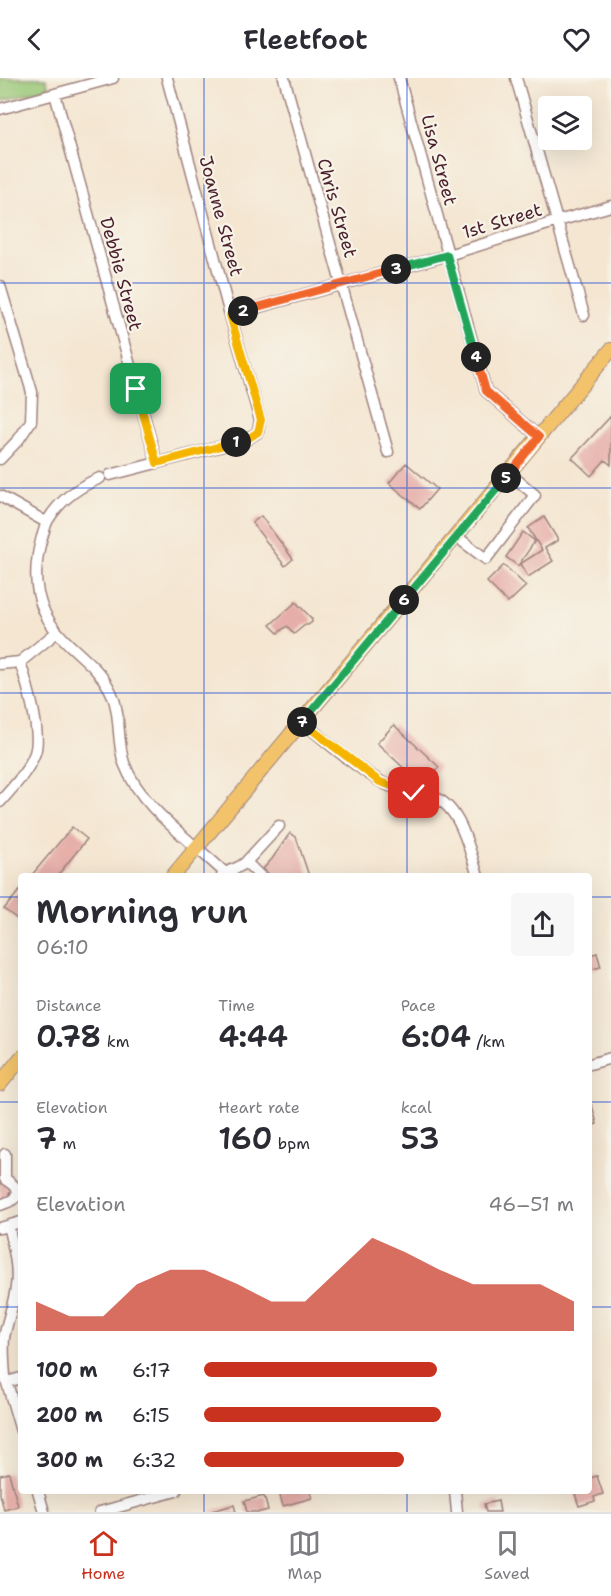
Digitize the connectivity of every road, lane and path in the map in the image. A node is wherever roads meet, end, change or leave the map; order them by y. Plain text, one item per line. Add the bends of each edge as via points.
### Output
1 (113, 78) edge
2 (167, 78) edge
3 (284, 78) edge
4 (399, 78) edge
5 (516, 78) edge
6 (54, 94) junction
7 (0, 109) edge
8 (611, 206) edge
9 (558, 221) junction
10 (447, 255) junction
11 (341, 284) junction
12 (0, 286) edge
13 (230, 315) junction
14 (584, 315) dead end
15 (611, 350) edge
16 (539, 437) junction
17 (388, 452) dead end
18 (0, 459) edge
19 (157, 463) junction
20 (509, 473) junction
21 (0, 496) edge
22 (46, 522) junction
23 (457, 537) junction
24 (57, 632) junction
25 (20, 662) junction
26 (0, 664) edge
27 (302, 722) junction
28 (0, 802) edge
29 (279, 826) dead end
30 (196, 848) junction
31 (246, 862) junction
32 (175, 873) edge
33 (223, 873) edge
34 (226, 873) edge
35 (257, 873) edge
36 (477, 873) edge
37 (611, 1058) edge
38 (18, 1063) edge
39 (592, 1063) edge
40 (0, 1084) edge
41 (4, 1154) dead end
42 (0, 1205) edge
43 (4, 1227) edge
44 (4, 1378) edge
45 (18, 1422) edge
46 (39, 1494) edge
47 (165, 1494) edge
48 (455, 1494) edge
49 (44, 1512) edge
50 (100, 1512) edge
51 (457, 1512) edge

1 - 6 street
2 - 13 street, Joanne Street
3 - 11 street, Chris Street
4 - 10 street, Lisa Street
5 - 9 street
6 - 7 street
6 - 19 street, Debbie Street
8 - 9 street, 1st Street
9 - 10 street, 1st Street
9 - 14 street
10 - 11 street, 1st Street
10 - 16 street, Lisa Street via 486,391
11 - 13 street, 1st Street
11 - 17 street, Chris Street
12 - 18 street via 32,392 31,421
13 - 19 street, Joanne Street via 261,420 258,432 246,440
15 - 16 main road
16 - 20 main road
19 - 22 street via 85,484 71,493
20 - 23 main road
20 - 23 street via 535,495 486,558
21 - 22 street
22 - 24 street via 35,571 41,607
23 - 27 main road
24 - 25 street
24 - 30 street via 94,666 110,689 124,764 137,788
25 - 26 street
25 - 28 street via 37,730 36,752 26,772
27 - 30 main road
27 - 36 street via 380,782 433,796 450,809 462,828
29 - 31 street
30 - 32 main road
30 - 33 street
31 - 34 street
31 - 35 street
37 - 39 street
38 - 40 main road
41 - 42 street via 5,1179 17,1195
43 - 44 street via 16,1262 16,1286 4,1337
44 - 45 street
46 - 49 street
47 - 50 street
48 - 51 street

